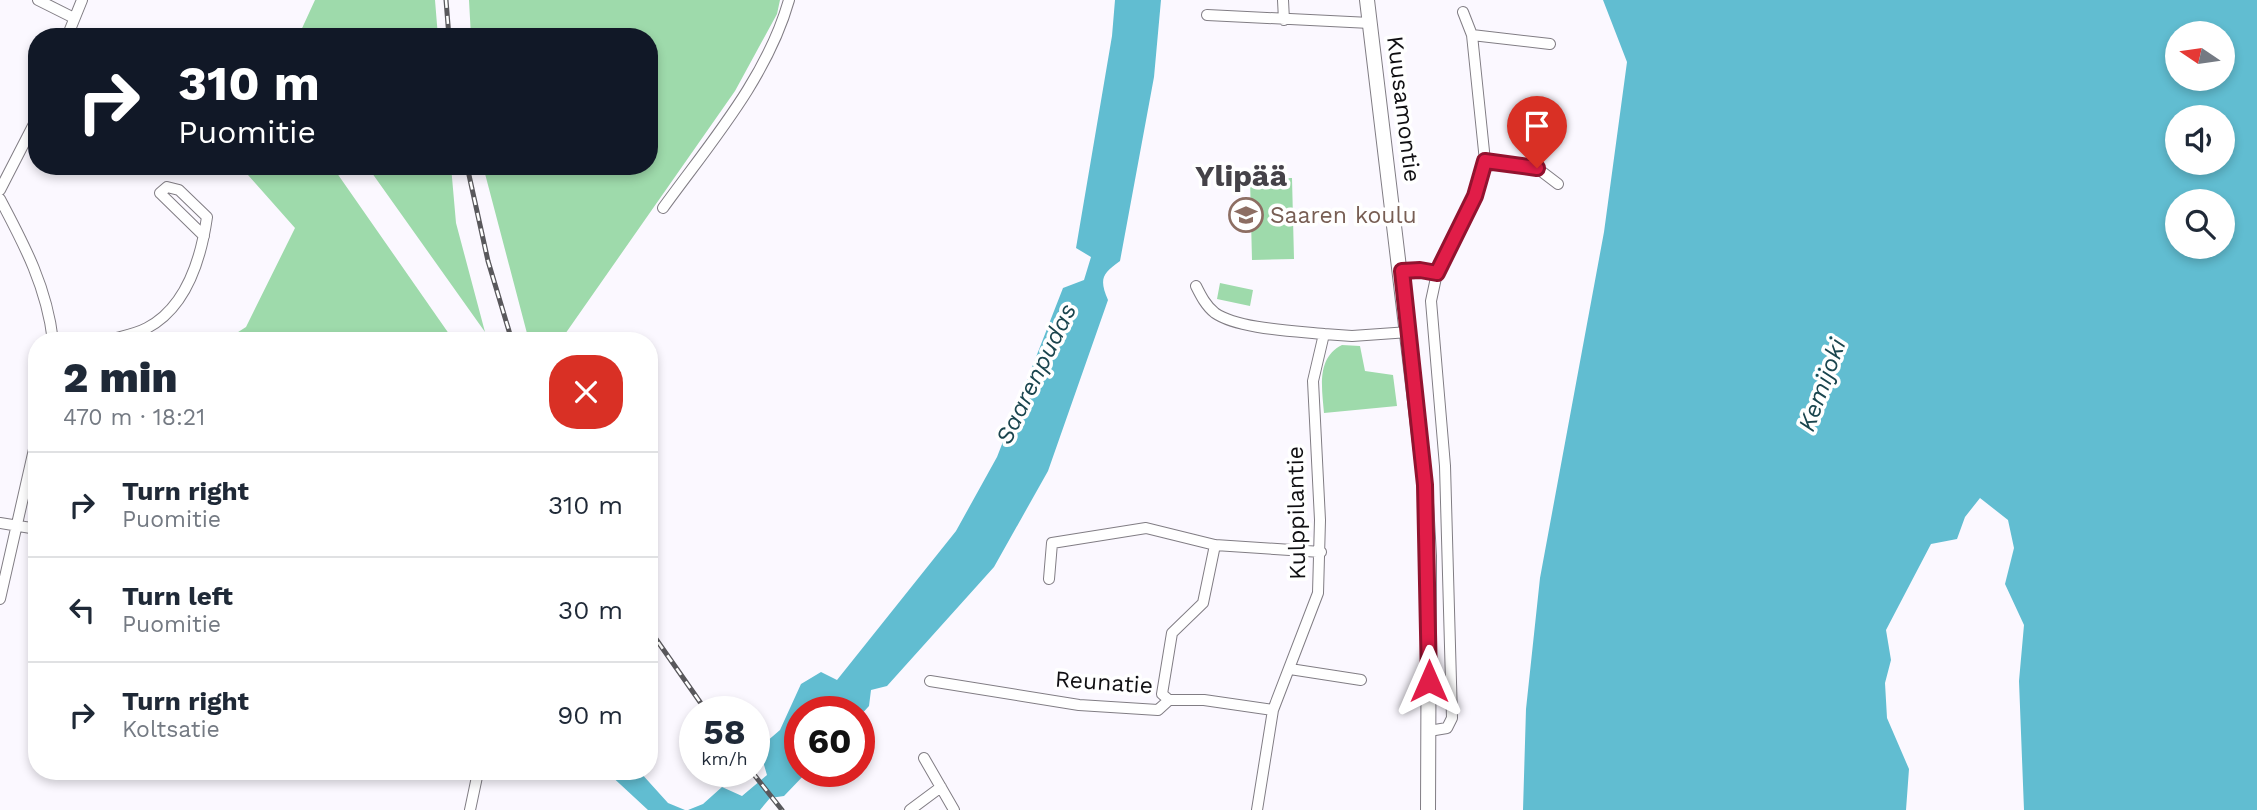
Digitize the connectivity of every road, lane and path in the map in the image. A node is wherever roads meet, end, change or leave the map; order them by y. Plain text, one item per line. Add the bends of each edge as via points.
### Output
1 (38, 0) edge
2 (82, 0) edge
3 (789, 0) edge
4 (1283, 0) edge
5 (1367, 0) edge
6 (1463, 12) dead end
7 (1207, 15) dead end
8 (74, 19) junction
9 (1284, 20) junction
10 (1370, 23) junction
11 (70, 28) edge
12 (1472, 35) junction
13 (1550, 44) dead end
14 (28, 136) edge
15 (1485, 161) junction
16 (1558, 184) dead end
17 (0, 190) edge
18 (0, 199) edge
19 (663, 208) dead end
20 (204, 236) junction
21 (1402, 271) junction
22 (1437, 273) junction
23 (1196, 286) dead end
24 (1409, 331) junction
25 (52, 332) edge
26 (134, 332) edge
27 (1324, 334) junction
28 (28, 478) edge
29 (0, 523) edge
30 (18, 525) junction
31 (28, 527) edge
32 (1215, 545) junction
33 (1321, 552) junction
34 (1049, 579) dead end
35 (0, 599) edge
36 (1290, 669) junction
37 (1362, 680) dead end
38 (930, 681) dead end
39 (1169, 700) junction
40 (1273, 710) junction
41 (1429, 731) junction
42 (924, 758) dead end
43 (476, 780) edge
44 (941, 787) junction
45 (470, 810) edge
46 (910, 810) edge
47 (954, 810) edge
48 (1257, 810) edge
49 (1428, 810) edge

1 - 8 street
2 - 8 street
3 - 19 street via 775,43 734,110
4 - 9 street
5 - 10 main road, Kuusamontie
6 - 12 street
7 - 9 street
8 - 11 street
9 - 10 street
10 - 21 main road, Kuusamontie
12 - 13 street
12 - 15 street
14 - 17 street
15 - 16 street via 1537,168
15 - 22 street via 1475,196
18 - 25 street via 34,262
20 - 20 street via 206,218 179,190 167,187 160,193
20 - 26 street via 201,256 178,301 147,328
21 - 22 street
21 - 24 main road, Kuusamontie
22 - 41 street via 1431,316 1445,466 1451,718 1447,728
23 - 27 street via 1216,314 1247,324
24 - 27 street
24 - 41 main road, Kuusamontie via 1429,556
27 - 33 street, Kulppilantie via 1313,381
28 - 30 street
29 - 30 street
30 - 31 street
30 - 35 street
32 - 33 street
32 - 34 street via 1146,528 1052,542
32 - 39 street via 1203,603 1172,633 1162,694
33 - 36 street, Kulppilantie via 1318,593
36 - 37 street
36 - 40 street, Kulppilantie
38 - 39 street, Reunatie via 1079,705 1158,710
39 - 40 street, Reunatie
40 - 48 street, Kulppilantie
41 - 49 main road, Kuusamontie
42 - 44 street
43 - 45 street
44 - 46 street
44 - 47 street

